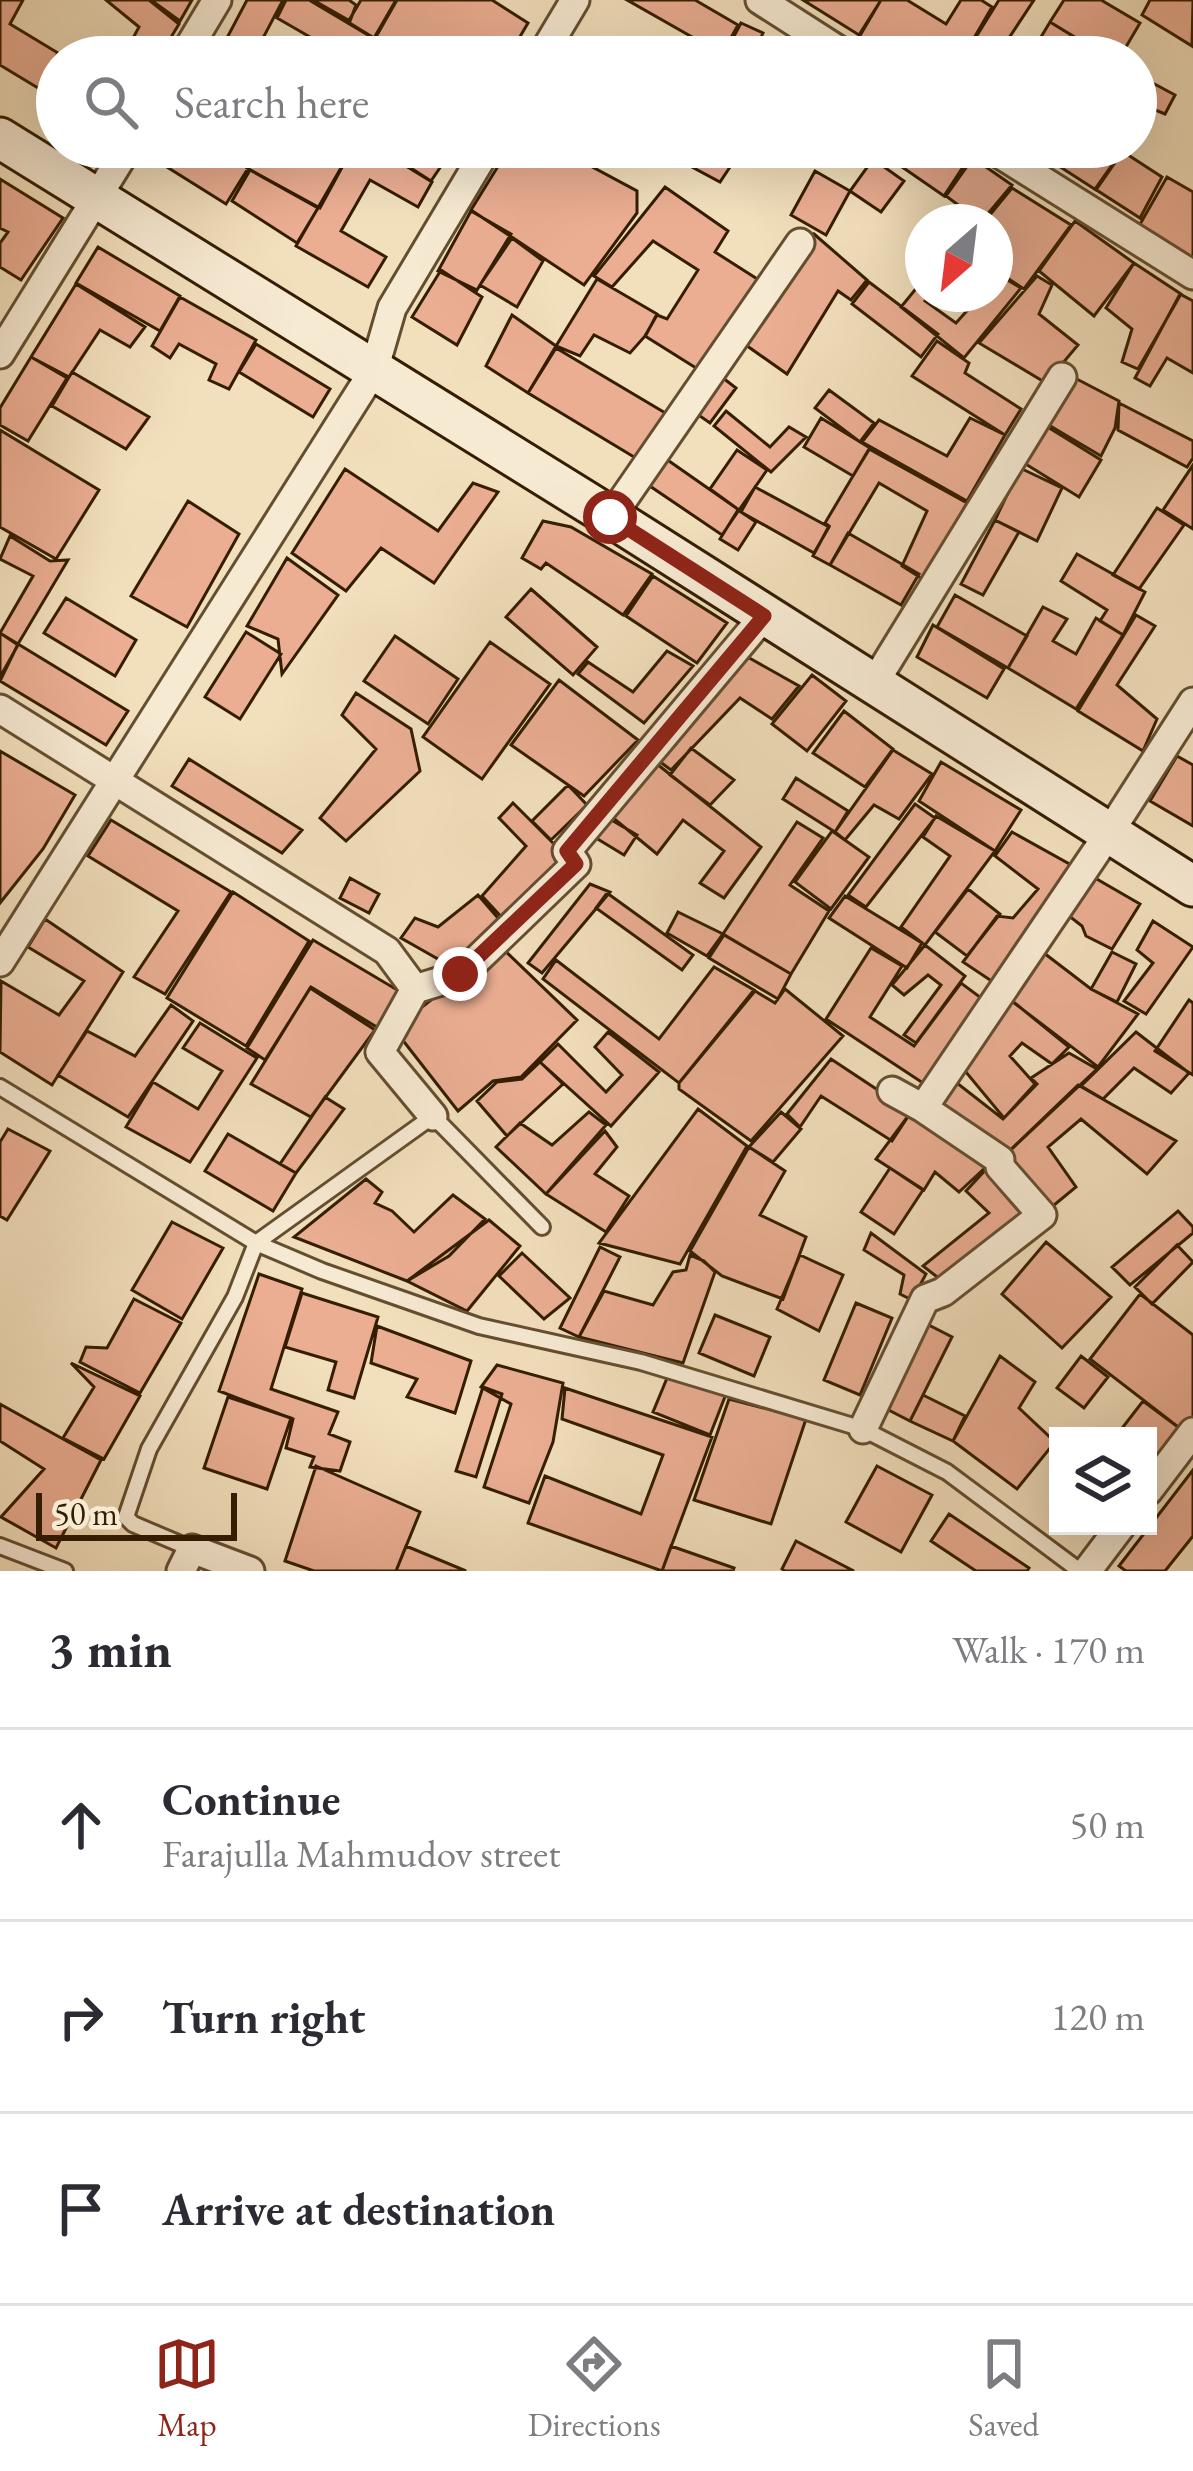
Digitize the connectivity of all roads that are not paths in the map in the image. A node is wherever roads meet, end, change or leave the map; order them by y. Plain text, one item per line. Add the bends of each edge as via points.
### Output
1 (218, 0) edge
2 (575, 0) edge
3 (760, 0) edge
4 (196, 36) edge
5 (554, 36) edge
6 (816, 36) edge
7 (0, 138) edge
8 (36, 160) edge
9 (48, 168) edge
10 (115, 168) edge
11 (475, 168) edge
12 (1022, 168) edge
13 (97, 198) junction
14 (800, 243) dead end
15 (1193, 275) edge
16 (0, 354) edge
17 (374, 370) junction
18 (1062, 377) dead end
19 (610, 517) junction
20 (764, 616) junction
21 (873, 685) junction
22 (1193, 702) edge
23 (0, 709) edge
24 (116, 782) junction
25 (1109, 833) junction
26 (1193, 886) edge
27 (0, 962) edge
28 (415, 989) junction
29 (0, 1087) edge
30 (892, 1091) dead end
31 (923, 1108) junction
32 (433, 1116) junction
33 (542, 1227) dead end
34 (256, 1243) junction
35 (862, 1429) junction
36 (1193, 1432) edge
37 (1157, 1479) edge
38 (1114, 1535) edge
39 (0, 1546) edge
40 (187, 1560) edge
41 (65, 1571) edge
42 (250, 1571) edge
43 (1084, 1571) edge

1 - 4 street
2 - 5 street
3 - 6 street
7 - 8 main road
9 - 13 main road
10 - 13 street
11 - 17 street via 392,308
12 - 15 street
13 - 16 street
13 - 17 main road
14 - 19 street
17 - 19 main road
17 - 24 street
18 - 21 street
19 - 20 main road
20 - 21 main road
20 - 28 street via 567,851 576,864 460,974
21 - 25 main road
22 - 25 street
23 - 24 street
24 - 27 street
24 - 28 street via 387,951
25 - 26 main road
25 - 31 street
28 - 32 street via 380,1052
29 - 34 lane
30 - 31 street
31 - 35 street via 1000,1160 1042,1215 925,1299
32 - 33 lane
32 - 34 lane
34 - 35 lane via 479,1326 641,1362
34 - 40 lane via 235,1297 149,1449 126,1516
35 - 43 lane via 947,1472
36 - 37 street
38 - 43 street
39 - 41 lane
40 - 42 street

